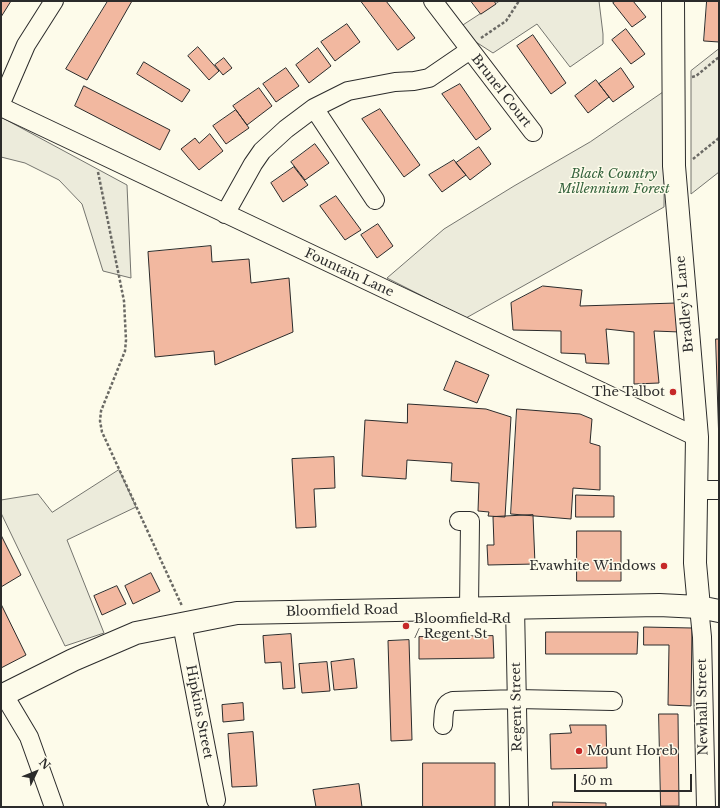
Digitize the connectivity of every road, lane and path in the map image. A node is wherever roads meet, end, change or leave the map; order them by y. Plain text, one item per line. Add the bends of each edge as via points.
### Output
1 (54, 1) edge
2 (433, 1) edge
3 (519, 1) edge
4 (673, 1) edge
5 (468, 48) junction
6 (719, 57) edge
7 (688, 78) dead end
8 (1, 103) edge
9 (1, 107) edge
10 (314, 108) junction
11 (533, 132) dead end
12 (719, 138) edge
13 (94, 152) junction
14 (674, 166) junction
15 (375, 200) dead end
16 (225, 214) junction
17 (696, 437) junction
18 (696, 490) junction
19 (719, 490) edge
20 (459, 521) dead end
21 (515, 607) junction
22 (469, 608) junction
23 (709, 609) edge
24 (186, 623) junction
25 (2, 696) edge
26 (517, 698) junction
27 (613, 701) dead end
28 (443, 726) dead end
29 (216, 800) dead end
30 (54, 807) edge
31 (519, 807) edge
32 (706, 807) edge

1 - 8 street via 26,45
2 - 5 street, Brunel Court
3 - 5 path, Brunel Court via 506,20
4 - 14 main road, Bradley's Lane
5 - 10 street, Brunel Court via 429,78 348,92
5 - 11 street, Brunel Court
6 - 7 path via 696,76
9 - 13 street, Fountain Lane
10 - 15 street
10 - 16 street, Brunel Court via 262,151
12 - 14 path via 691,160
13 - 16 street, Fountain Lane
13 - 24 path via 124,301 126,340 101,411 102,432
14 - 17 main road, Bradley's Lane
16 - 17 street, Fountain Lane
17 - 18 main road, Bradley's Lane
18 - 19 street
18 - 23 main road, Bradley's Lane via 696,563
20 - 22 street via 470,521
21 - 22 main road, Bloomfield Road
21 - 23 main road, Bloomfield Road via 659,605
21 - 26 street, Regent Street
22 - 24 main road, Bloomfield Road via 237,613
23 - 32 street, Newhall Street via 702,637
24 - 25 main road, Bloomfield Road via 136,633 73,660
24 - 29 street, Hipkins Street
25 - 30 street via 29,737
26 - 27 street
26 - 28 street via 453,700 448,702 445,708
26 - 31 street, Regent Street

